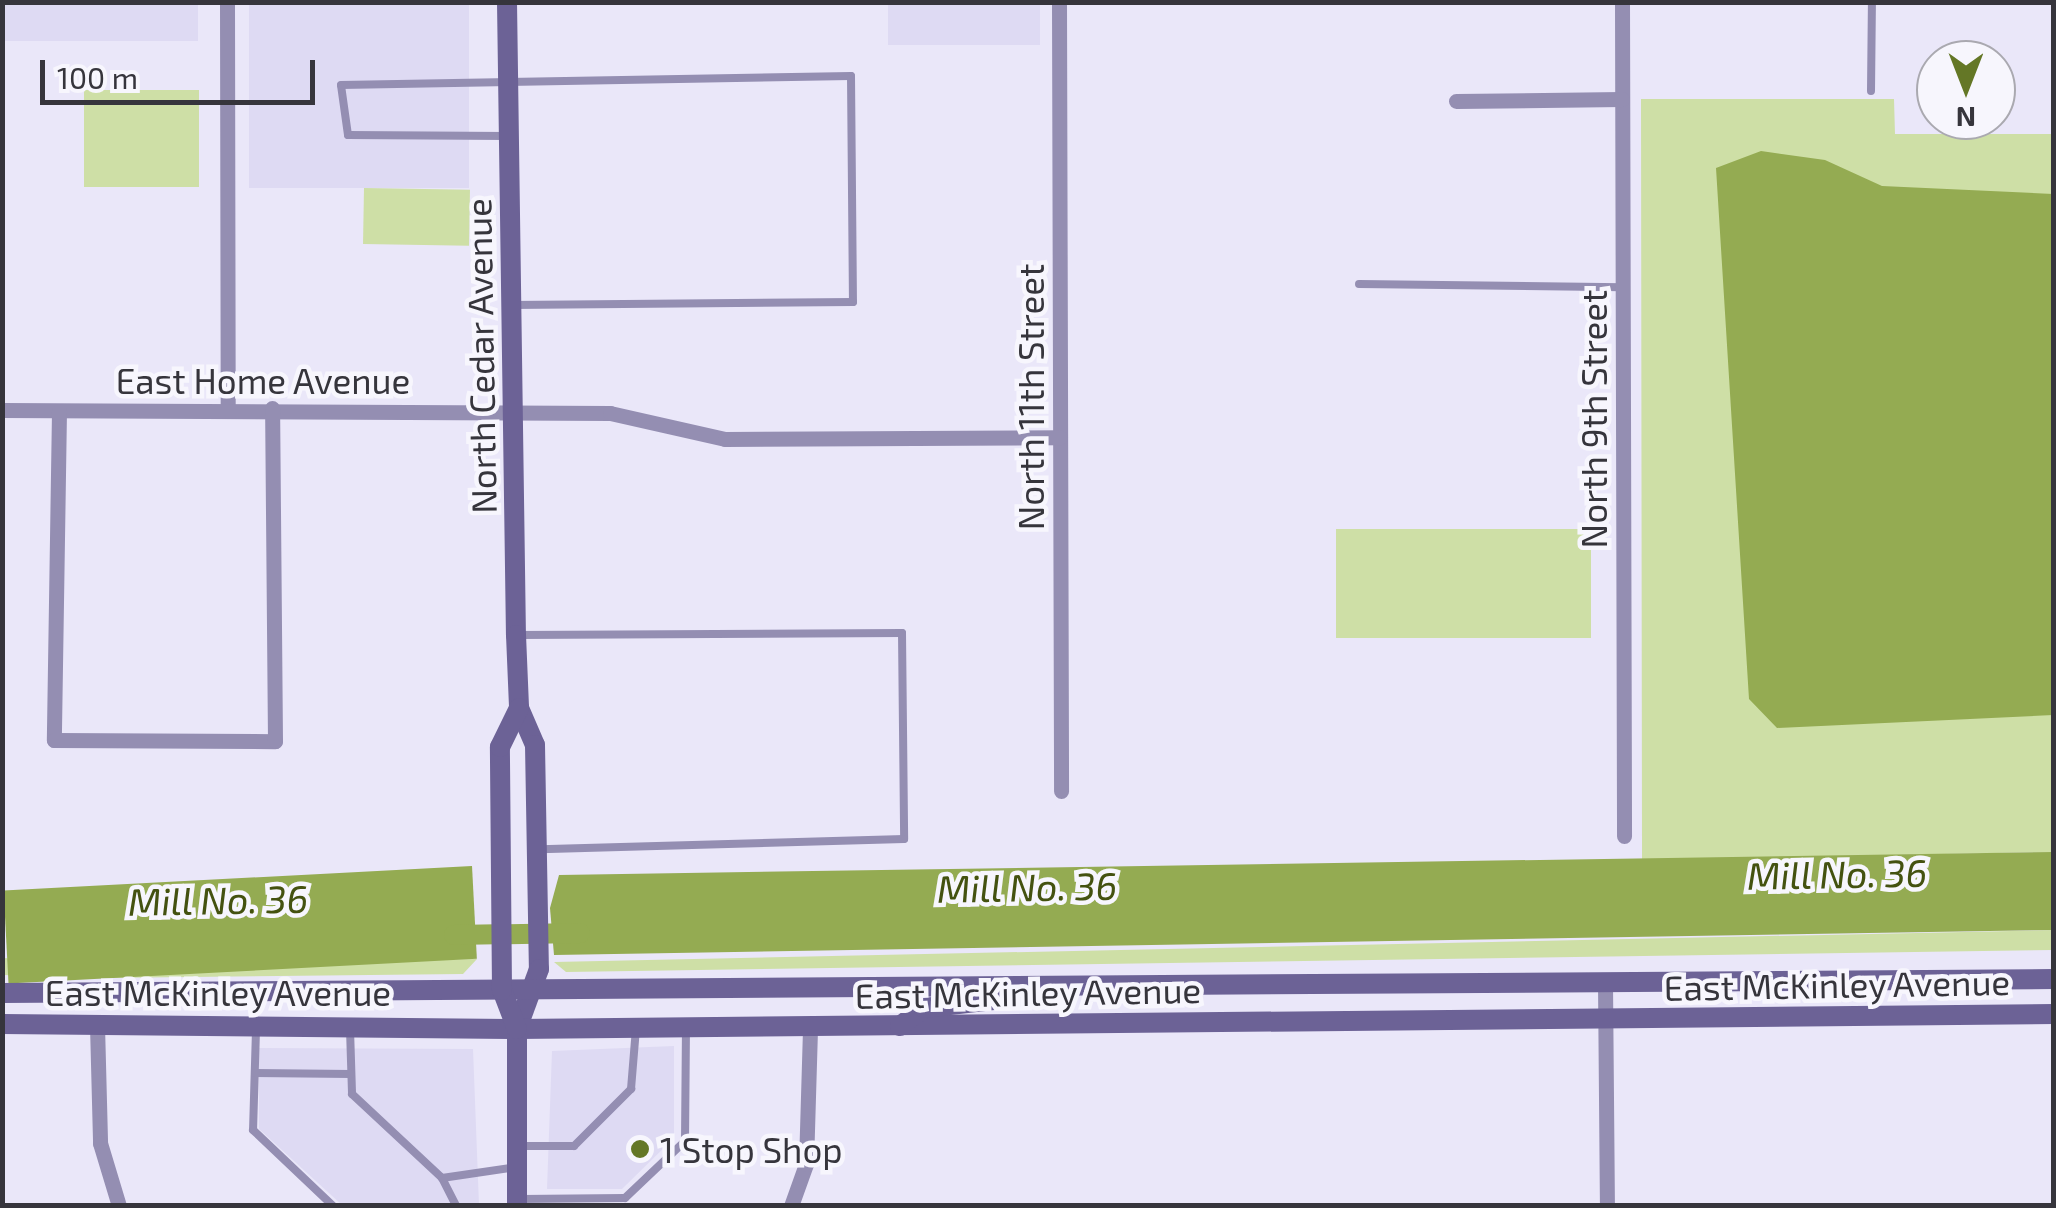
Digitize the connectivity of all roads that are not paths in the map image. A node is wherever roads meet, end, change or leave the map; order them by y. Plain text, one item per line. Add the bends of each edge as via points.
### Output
1 (227, 2) edge
2 (507, 2) edge
3 (1059, 2) edge
4 (1622, 2) edge
5 (1872, 2) edge
6 (508, 76) junction
7 (1871, 91) dead end
8 (1622, 99) junction
9 (1456, 100) dead end
10 (509, 136) junction
11 (1359, 284) dead end
12 (1623, 287) junction
13 (512, 305) junction
14 (228, 407) junction
15 (272, 408) junction
16 (2, 410) edge
17 (59, 411) junction
18 (514, 411) junction
19 (1060, 437) junction
20 (516, 635) junction
21 (519, 708) junction
22 (1062, 790) dead end
23 (1624, 836) dead end
24 (537, 850) junction
25 (2054, 979) edge
26 (1604, 983) junction
27 (1060, 988) junction
28 (502, 990) junction
29 (538, 990) junction
30 (2, 993) edge
31 (2054, 1014) edge
32 (1605, 1019) junction
33 (2, 1024) edge
34 (97, 1025) junction
35 (256, 1025) junction
36 (350, 1026) junction
37 (900, 1026) junction
38 (810, 1027) junction
39 (636, 1028) junction
40 (686, 1028) junction
41 (518, 1029) junction
42 (255, 1074) junction
43 (351, 1074) junction
44 (517, 1157) junction
45 (442, 1178) junction
46 (517, 1202) edge
47 (119, 1206) edge
48 (333, 1206) edge
49 (456, 1206) edge
50 (792, 1206) edge
51 (1607, 1206) edge

1 - 14 street
2 - 6 main road, North Cedar Avenue
3 - 19 street, North 11th Street
4 - 8 street, North 9th Street
5 - 7 lane
6 - 10 main road, North Cedar Avenue
6 - 10 lane via 346,81 341,115 348,136
6 - 13 lane via 851,76 853,302
8 - 9 street
8 - 12 street, North 9th Street
10 - 13 main road, North Cedar Avenue
11 - 12 lane
12 - 23 street, North 9th Street
13 - 18 main road, North Cedar Avenue
14 - 15 street, East Home Avenue
14 - 17 street, East Home Avenue
15 - 17 street via 276,741 54,740
15 - 18 street, East Home Avenue
16 - 17 street, East Home Avenue
18 - 19 street, East Home Avenue via 610,412 725,439
18 - 20 main road, North Cedar Avenue
19 - 22 street, North 11th Street
20 - 21 main road, North Cedar Avenue
20 - 24 lane via 902,633 904,839
21 - 24 main road, North Cedar Avenue via 536,744
21 - 28 main road, North Cedar Avenue via 500,747
24 - 29 main road, North Cedar Avenue
25 - 26 main road, East McKinley Avenue
26 - 27 main road, East McKinley Avenue
26 - 32 street
27 - 29 main road, East McKinley Avenue
27 - 37 main road via 989,1006 924,1008
28 - 29 main road, East McKinley Avenue
28 - 30 main road, East McKinley Avenue
28 - 41 main road, North Cedar Avenue
29 - 41 main road, North Cedar Avenue
31 - 32 main road, East McKinley Avenue
32 - 37 main road, East McKinley Avenue
32 - 51 street
33 - 34 main road, East McKinley Avenue
34 - 35 main road, East McKinley Avenue
34 - 47 street via 100,1143
35 - 36 main road, East McKinley Avenue
35 - 42 lane
36 - 41 main road, East McKinley Avenue
36 - 43 lane
37 - 38 main road, East McKinley Avenue
38 - 40 main road, East McKinley Avenue
38 - 50 street via 806,1164
39 - 40 main road, East McKinley Avenue
39 - 41 main road, East McKinley Avenue
39 - 44 lane via 631,1089 574,1146
40 - 46 lane via 685,1141 626,1198
41 - 44 main road, North Cedar Avenue
42 - 43 lane
42 - 48 lane via 253,1130
43 - 45 lane via 352,1094
44 - 45 lane
44 - 46 main road, North Cedar Avenue
45 - 49 lane

